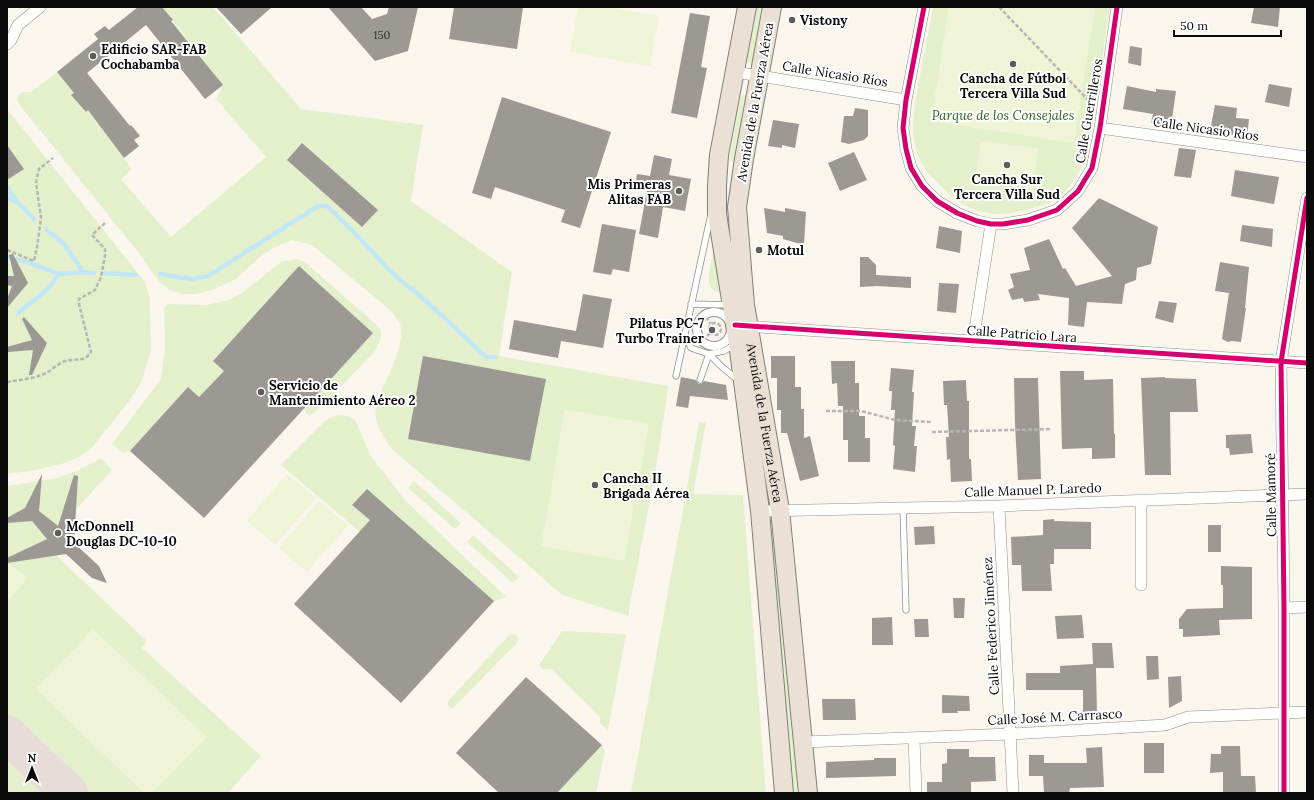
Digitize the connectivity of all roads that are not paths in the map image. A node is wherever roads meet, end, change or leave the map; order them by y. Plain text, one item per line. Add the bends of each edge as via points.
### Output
1 (40, 7) edge
2 (747, 7) edge
3 (772, 7) edge
4 (924, 7) edge
5 (1117, 7) edge
6 (12, 26) edge
7 (7, 44) edge
8 (735, 72) junction
9 (759, 76) junction
10 (906, 100) junction
11 (1100, 128) junction
12 (1307, 157) edge
13 (717, 185) junction
14 (1307, 198) edge
15 (991, 224) junction
16 (691, 304) junction
17 (738, 305) junction
18 (685, 333) junction
19 (739, 335) junction
20 (973, 342) junction
21 (709, 354) junction
22 (1281, 362) junction
23 (1307, 363) edge
24 (676, 376) dead end
25 (700, 380) dead end
26 (743, 384) junction
27 (1307, 494) edge
28 (1282, 495) junction
29 (1141, 500) junction
30 (999, 506) junction
31 (903, 508) junction
32 (780, 510) junction
33 (760, 511) junction
34 (1141, 585) dead end
35 (1307, 607) edge
36 (1284, 608) junction
37 (906, 610) dead end
38 (1307, 712) edge
39 (1284, 713) junction
40 (1010, 734) junction
41 (914, 738) junction
42 (803, 742) junction
43 (784, 793) edge
44 (808, 793) edge
45 (916, 793) edge
46 (1013, 793) edge
47 (1284, 793) edge

1 - 6 street
2 - 8 highway, Avenida de la Fuerza Aérea
3 - 9 highway, Avenida de la Fuerza Aérea
4 - 10 street, Calle Guerrilleros
5 - 11 street, Calle Guerrilleros
6 - 7 street via 11,40
8 - 9 street, Calle Nicasio Ríos
8 - 13 highway, Avenida de la Fuerza Aérea via 719,155
9 - 10 street, Calle Nicasio Ríos
9 - 17 highway, Avenida de la Fuerza Aérea via 737,206
10 - 15 street, Calle Guerrilleros via 903,128 906,149 911,168 922,186 937,201 957,213
11 - 12 street, Calle Nicasio Ríos
11 - 15 street, Calle Guerrilleros via 1092,168 1078,191 1057,210 1028,220
13 - 16 lane
13 - 17 highway, Avenida de la Fuerza Aérea via 717,214
14 - 22 street, Calle Mamoré
15 - 20 street
16 - 17 lane
16 - 18 lane
17 - 19 highway, Avenida de la Fuerza Aérea
18 - 21 lane via 691,348
18 - 24 lane
19 - 19 street via 730,335 729,320 721,313 704,315 698,324 697,334 708,346 719,346
19 - 20 street, Calle Patricio Lara
19 - 21 lane via 724,351
19 - 26 highway, Avenida de la Fuerza Aérea
19 - 32 highway, Avenida de la Fuerza Aérea
20 - 22 street, Calle Patricio Lara
21 - 25 lane
21 - 26 lane
22 - 23 street, Calle Patricio Lara
22 - 28 street, Calle Mamoré
26 - 33 highway, Avenida de la Fuerza Aérea
27 - 28 street, Calle Manuel P. Laredo
28 - 29 street, Calle Manuel P. Laredo
28 - 36 street, Calle Mamoré
29 - 30 street, Calle Manuel P. Laredo
29 - 34 street
30 - 31 street, Calle Manuel P. Laredo
30 - 40 street, Calle Federico Jiménez
31 - 32 street, Calle Manuel P. Laredo
31 - 37 lane
32 - 33 street, Calle Manuel P. Laredo
32 - 42 highway, Avenida de la Fuerza Aérea
33 - 43 highway, Avenida de la Fuerza Aérea
35 - 36 street
36 - 39 street, Calle Mamoré
38 - 39 street, Calle José M. Carrasco
39 - 40 street, Calle José M. Carrasco via 1188,718 1164,725
39 - 47 street, Calle Mamoré
40 - 41 street, Calle José M. Carrasco
40 - 46 street, Calle Federico Jiménez
41 - 42 street, Calle José M. Carrasco
41 - 45 street
42 - 44 highway, Avenida de la Fuerza Aérea

